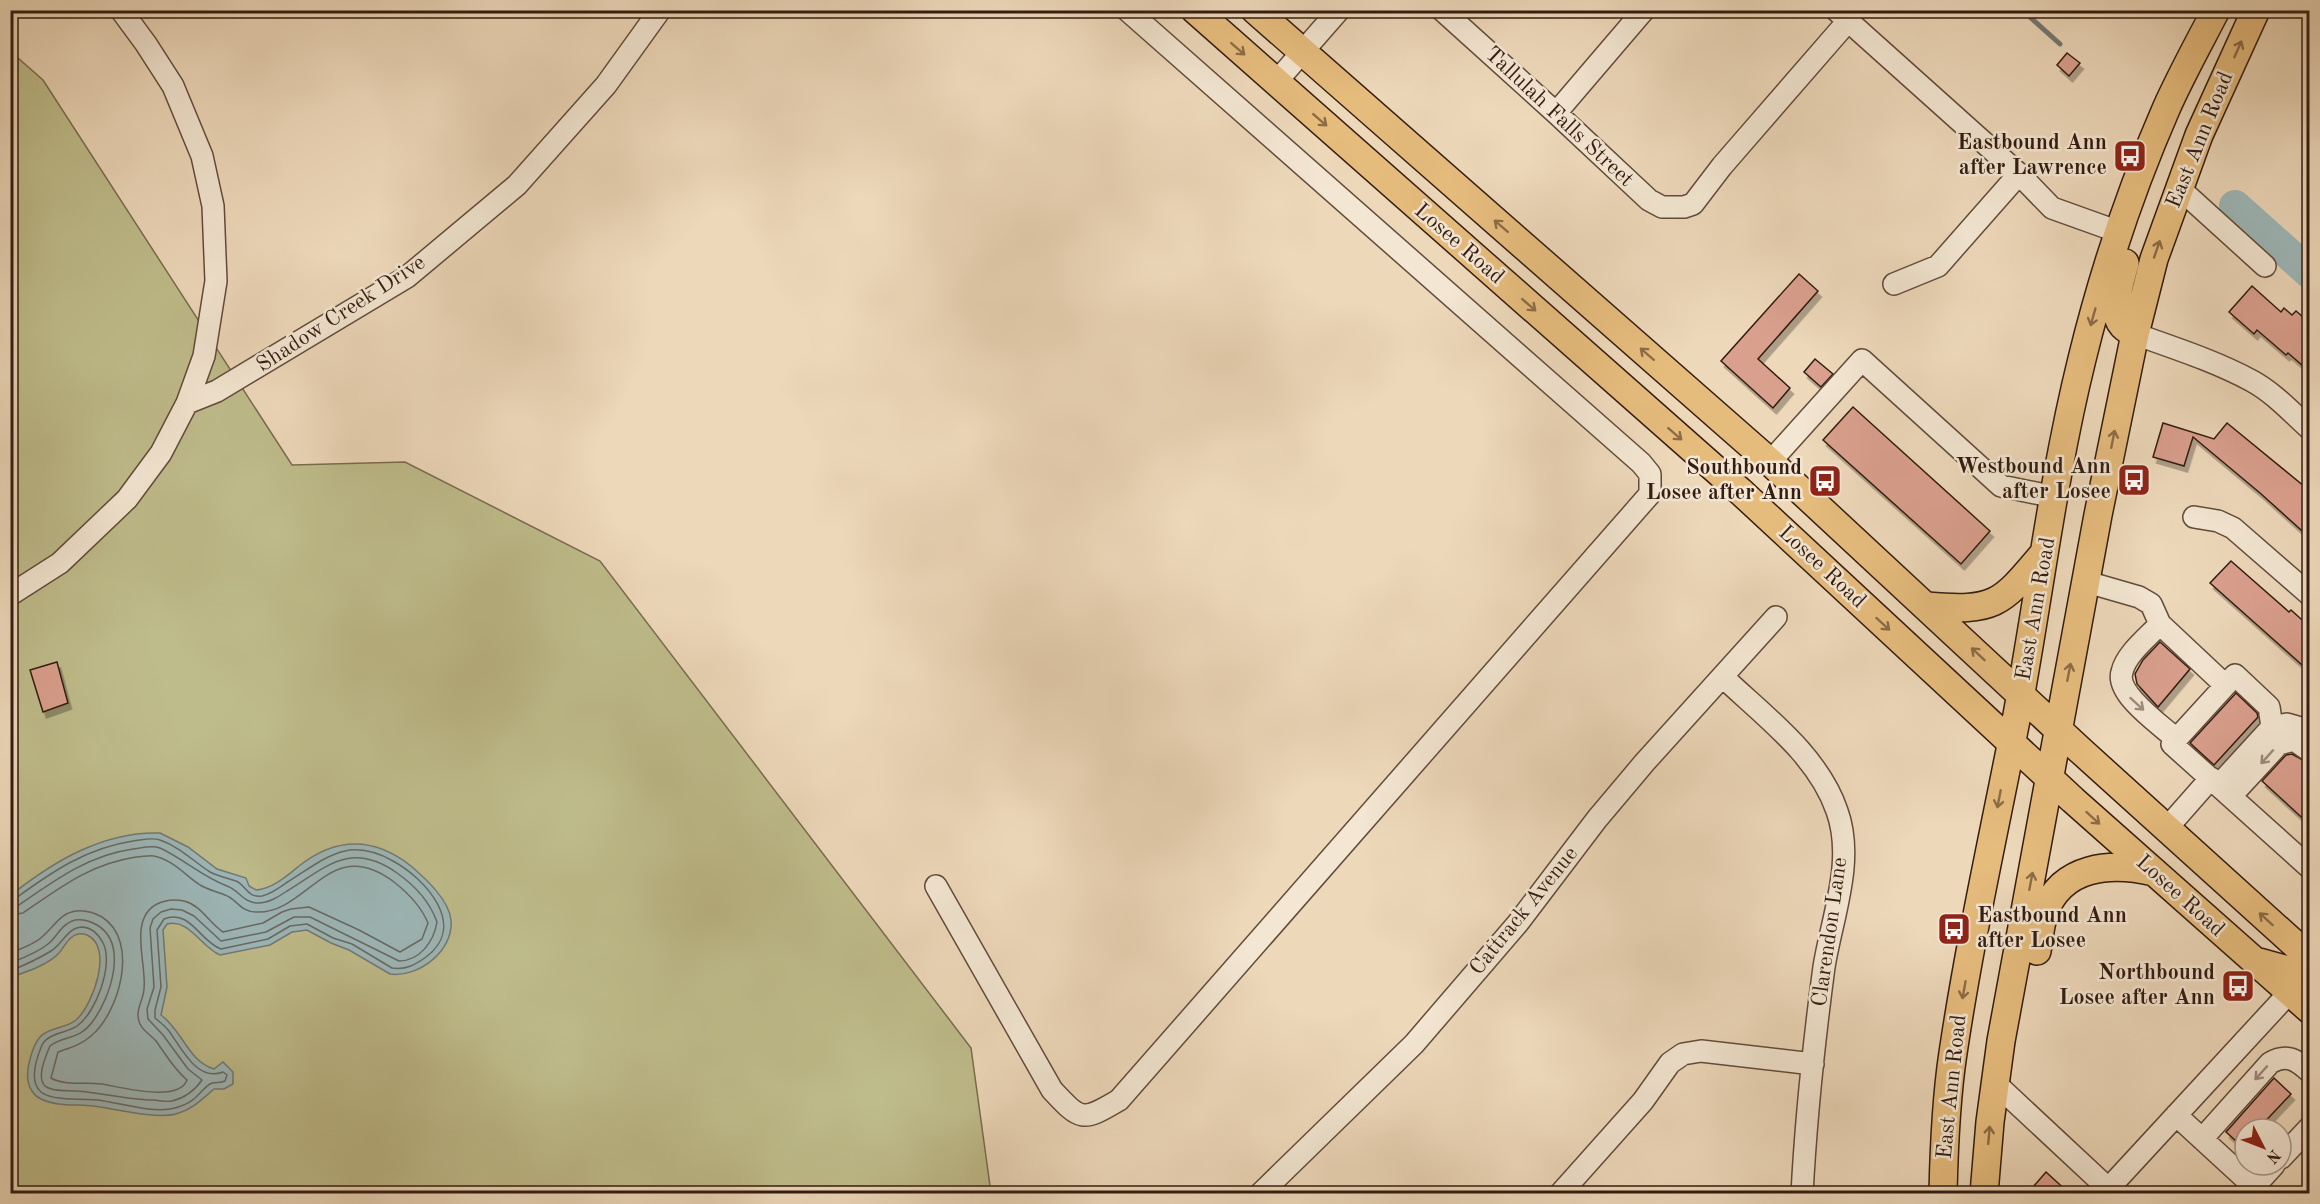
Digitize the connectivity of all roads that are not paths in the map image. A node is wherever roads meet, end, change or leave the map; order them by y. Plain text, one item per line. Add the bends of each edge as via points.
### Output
1 (121, 10) edge
2 (660, 10) edge
3 (1127, 10) edge
4 (1195, 10) edge
5 (1255, 10) edge
6 (1339, 10) edge
7 (1442, 10) edge
8 (1644, 10) edge
9 (2216, 10) edge
10 (2256, 10) edge
11 (1842, 16) edge
12 (1302, 51) junction
13 (1276, 82) junction
14 (2166, 109) junction
15 (1556, 112) junction
16 (2019, 174) junction
17 (2179, 188) junction
18 (2119, 232) junction
19 (2265, 266) dead end
20 (1894, 284) dead end
21 (2135, 334) junction
22 (187, 403) junction
23 (2310, 429) edge
24 (1770, 462) junction
25 (2055, 497) junction
26 (2194, 517) dead end
27 (2046, 551) junction
28 (2086, 582) junction
29 (10, 595) edge
30 (2310, 595) edge
31 (1927, 606) junction
32 (1776, 616) dead end
33 (2160, 624) junction
34 (1723, 677) junction
35 (2226, 685) junction
36 (2021, 693) junction
37 (2272, 728) junction
38 (2059, 730) junction
39 (2310, 736) edge
40 (2176, 739) junction
41 (2012, 742) junction
42 (2310, 751) edge
43 (2050, 778) junction
44 (2220, 787) junction
45 (2167, 828) junction
46 (2310, 868) edge
47 (2154, 872) junction
48 (936, 886) dead end
49 (2310, 958) edge
50 (2299, 989) edge
51 (2310, 1010) edge
52 (2001, 1041) junction
53 (1813, 1064) junction
54 (2310, 1072) edge
55 (1995, 1083) junction
56 (2176, 1115) junction
57 (2310, 1127) edge
58 (2202, 1139) junction
59 (2293, 1145) edge
60 (2266, 1177) edge
61 (2258, 1190) edge
62 (2111, 1191) edge
63 (1260, 1194) edge
64 (1560, 1194) edge
65 (1802, 1194) edge
66 (1942, 1194) edge
67 (1984, 1194) edge

1 - 22 street via 173,86 202,156 213,206 216,281 204,356
2 - 22 street, Shadow Creek Drive via 606,85 517,185 416,270 291,349 217,391
3 - 48 street via 1641,463 1650,474 1650,494 1119,1100 1092,1116 1074,1113 1052,1090
4 -> 13 main road, Losee Road
5 - 12 main road, Losee Road
6 - 12 street
7 - 15 street, Tallulah Falls Street
8 - 15 street
9 - 14 main road, East Ann Road
17 -> 10 main road, East Ann Road
11 - 15 street, Tallulah Falls Street via 1693,204 1662,207 1649,200
11 - 16 street
12 - 13 street
24 -> 12 main road, Losee Road
13 -> 41 main road, Losee Road via 1740,491
14 - 18 main road, East Ann Road
14 - 21 main road via 2118,297 2117,315 2122,325
16 - 18 street via 2052,208
16 - 20 street via 1938,266
17 - 19 street
21 -> 17 main road, East Ann Road via 2154,259
18 -> 25 main road, East Ann Road via 2081,360
21 - 23 street via 2253,381
28 -> 21 main road, East Ann Road
22 - 29 street via 160,453 127,499 60,563
24 - 25 street via 1862,360 2001,486
24 - 31 main road, Losee Road
25 - 27 main road, East Ann Road
26 - 30 street via 2233,528
27 - 31 main road via 2017,585 1995,602 1962,609
27 - 36 main road, East Ann Road
28 - 33 street via 2139,597 2151,604
38 -> 28 main road, East Ann Road
36 -> 31 main road, Losee Road
32 - 34 street, Cattrack Avenue
33 - 35 street
33 -> 40 street via 2128,659 2121,672 2121,683 2126,694
34 - 53 street, Clarendon Lane via 1803,755 1820,777 1837,811 1842,840 1841,878
34 - 63 street, Cattrack Avenue via 1611,803 1518,922 1414,1044
35 - 37 street via 2235,675 2269,708
35 - 40 street
36 - 38 main road, Losee Road
36 - 41 main road, East Ann Road
37 - 39 street via 2287,724
37 - 44 street
38 - 43 main road, East Ann Road
38 - 45 main road, Losee Road
40 - 44 street via 2172,744
41 - 43 main road, Losee Road
41 -> 66 main road, East Ann Road via 1952,1055
42 -> 44 street via 2294,740 2279,744
43 -> 47 main road, Losee Road
52 -> 43 main road, East Ann Road
44 - 45 street
44 - 46 street
49 -> 45 main road, Losee Road
47 - 50 main road, Losee Road via 2252,961 2295,972
47 - 52 main road via 2107,867 2081,874 2059,889 2044,914 2026,1010
50 - 51 main road
50 - 56 street
52 - 55 main road, East Ann Road
53 - 64 street via 1701,1051 1683,1054 1670,1063 1643,1101
53 - 65 street, Clarendon Lane
54 -> 58 street via 2298,1061 2278,1058
55 - 62 street
67 -> 55 main road, East Ann Road
56 - 58 street
56 - 62 street
57 - 59 street
58 - 61 street
60 - 61 street

